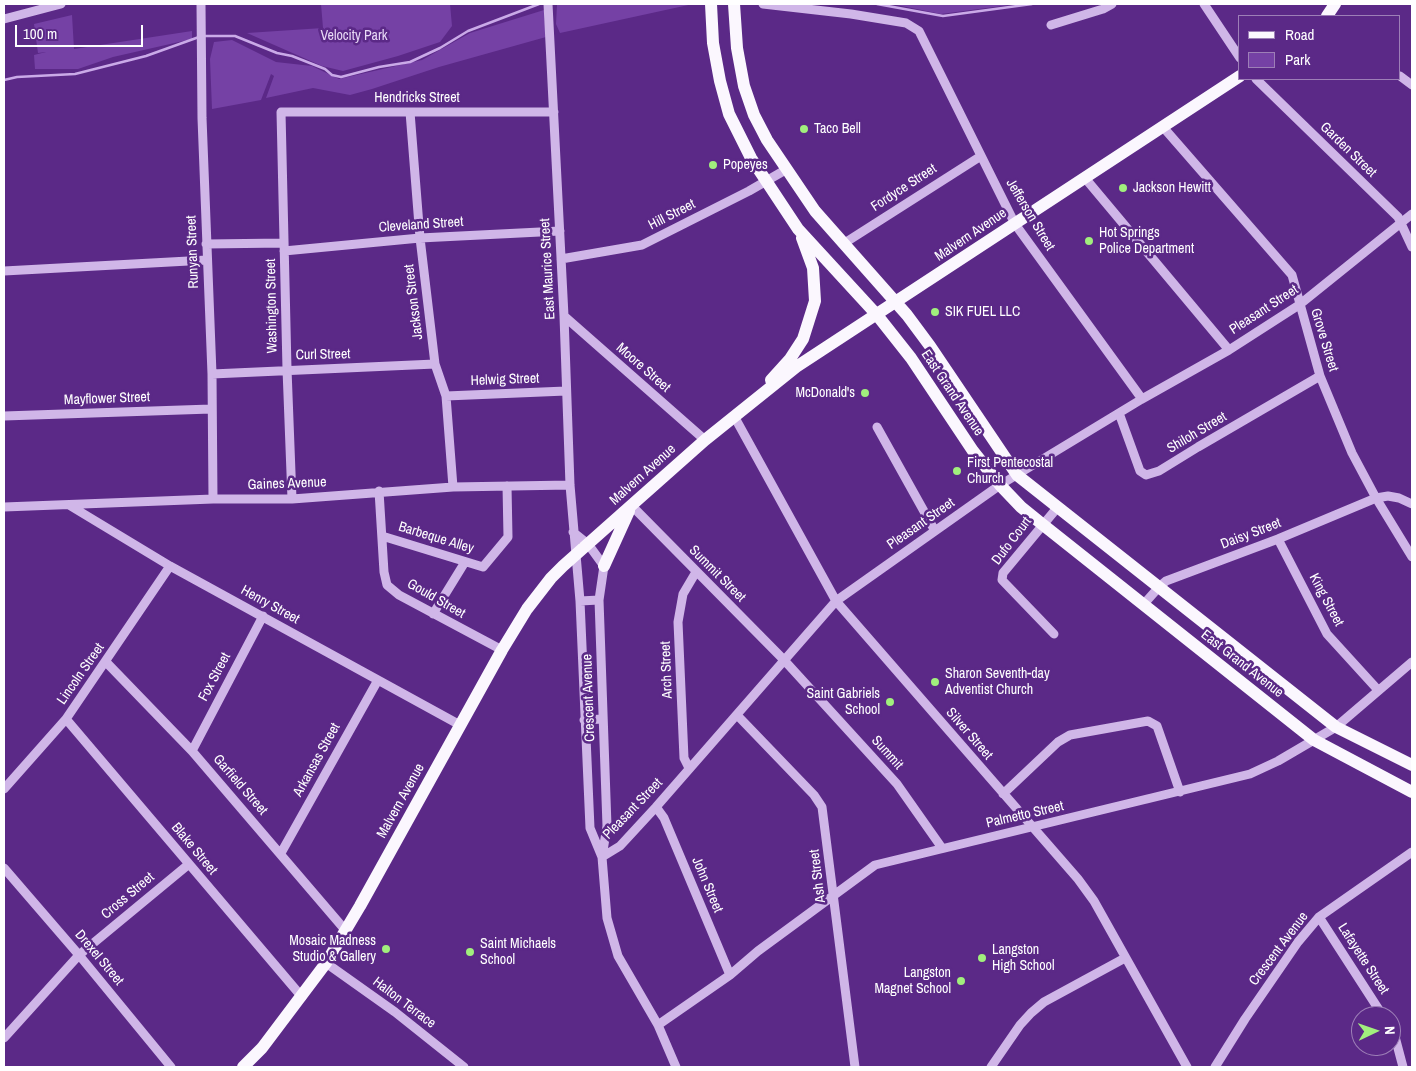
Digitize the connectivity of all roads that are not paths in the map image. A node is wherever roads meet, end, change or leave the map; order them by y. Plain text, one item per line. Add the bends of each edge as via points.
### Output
1 (61, 4) edge
2 (201, 4) edge
3 (711, 4) edge
4 (734, 4) edge
5 (763, 4) edge
6 (1112, 4) edge
7 (1204, 4) edge
8 (1336, 4) edge
9 (548, 7) edge
10 (1328, 15) edge
11 (4, 19) edge
12 (1051, 25) dead end
13 (1238, 55) edge
14 (1238, 77) edge
15 (1257, 80) edge
16 (281, 112) joint
17 (410, 112) junction
18 (554, 112) junction
19 (1162, 127) junction
20 (980, 156) junction
21 (787, 168) junction
22 (1085, 178) junction
23 (766, 181) junction
24 (1412, 214) edge
25 (1015, 224) junction
26 (1401, 224) junction
27 (798, 229) junction
28 (560, 231) junction
29 (420, 238) junction
30 (206, 244) junction
31 (843, 244) junction
32 (284, 247) junction
33 (1412, 247) edge
34 (561, 258) junction
35 (206, 260) junction
36 (4, 271) edge
37 (897, 302) junction
38 (1299, 304) junction
39 (877, 314) junction
40 (564, 316) junction
41 (1229, 350) junction
42 (435, 364) junction
43 (287, 369) junction
44 (212, 374) junction
45 (1320, 376) junction
46 (566, 391) junction
47 (446, 396) junction
48 (754, 399) junction
49 (1142, 399) junction
50 (211, 409) junction
51 (1119, 412) junction
52 (4, 416) edge
53 (734, 416) junction
54 (877, 427) dead end
55 (705, 440) junction
56 (1017, 475) junction
57 (570, 485) junction
58 (1000, 485) junction
59 (507, 486) junction
60 (453, 487) junction
61 (379, 491) junction
62 (1376, 498) junction
63 (213, 499) junction
64 (292, 499) junction
65 (1412, 504) edge
66 (69, 505) junction
67 (632, 506) junction
68 (4, 507) edge
69 (1057, 508) junction
70 (1042, 524) junction
71 (935, 531) junction
72 (573, 532) junction
73 (382, 536) junction
74 (1278, 539) junction
75 (588, 544) junction
76 (576, 554) junction
77 (1412, 558) edge
78 (465, 562) junction
79 (170, 566) junction
80 (604, 566) junction
81 (696, 572) junction
82 (1159, 586) junction
83 (599, 600) junction
84 (580, 601) junction
85 (836, 601) junction
86 (1143, 605) junction
87 (432, 614) junction
88 (262, 616) junction
89 (1054, 634) dead end
90 (502, 650) junction
91 (784, 660) junction
92 (106, 662) junction
93 (1412, 662) edge
94 (378, 680) junction
95 (1378, 690) junction
96 (737, 715) junction
97 (66, 719) junction
98 (603, 719) junction
99 (584, 720) junction
100 (460, 725) junction
101 (1336, 727) junction
102 (1314, 740) junction
103 (192, 751) junction
104 (1412, 766) edge
105 (689, 768) junction
106 (4, 789) edge
107 (1180, 792) junction
108 (1412, 792) edge
109 (1003, 794) junction
110 (656, 807) junction
111 (1032, 827) junction
112 (942, 848) junction
113 (1412, 852) edge
114 (281, 853) junction
115 (602, 858) junction
116 (189, 864) junction
117 (4, 868) edge
118 (834, 894) junction
119 (1319, 917) junction
120 (346, 931) junction
121 (79, 955) junction
122 (1125, 958) junction
123 (326, 963) junction
124 (730, 975) junction
125 (302, 997) junction
126 (1377, 1006) edge
127 (658, 1025) junction
128 (4, 1038) edge
129 (171, 1067) edge
130 (243, 1067) edge
131 (464, 1067) edge
132 (676, 1067) edge
133 (855, 1067) edge
134 (991, 1067) edge
135 (1187, 1067) edge
136 (1215, 1067) edge

1 - 11 street
2 - 30 street, Runyan Street
3 - 23 main road, East Grand Avenue via 713,44 729,114
4 - 21 main road, East Grand Avenue via 744,86 767,140
5 - 20 street, Jefferson Street via 906,23 919,31
6 - 12 street
7 - 13 street
8 - 10 main road
9 - 18 street, East Maurice Street
14 - 19 main road, Malvern Avenue
15 - 26 street, Garden Street via 1398,217
16 - 17 street, Hendricks Street
16 - 32 street, Washington Street
17 - 18 street, Hendricks Street
17 - 29 street, Jackson Street
18 - 28 street, East Maurice Street
19 - 22 main road, Malvern Avenue
19 - 38 street, Grove Street via 1292,275
20 - 25 street, Jefferson Street
20 - 31 street, Fordyce Street
21 - 23 street, Hill Street
21 - 31 main road, East Grand Avenue via 815,211
22 - 25 main road, Malvern Avenue
22 - 41 street
23 - 27 main road, East Grand Avenue
23 - 34 street, Hill Street via 642,245
24 - 26 street, Pleasant Street
25 - 37 main road, Malvern Avenue
25 - 49 street, Jefferson Street
26 - 33 street, Garden Street
26 - 38 street, Pleasant Street
27 - 39 main road, East Grand Avenue
27 - 48 main road via 813,268 813,310 803,339 790,359
28 - 29 street, Cleveland Street
28 - 34 street, East Maurice Street
29 - 32 street, Cleveland Street
29 - 42 street, Jackson Street
30 - 32 street, Cleveland Street
30 - 35 street, Runyan Street
31 - 37 main road, East Grand Avenue
32 - 43 street, Washington Street
34 - 40 street, East Maurice Street
35 - 36 street
35 - 44 street, Runyan Street
37 - 39 main road, Malvern Avenue
37 - 56 main road, East Grand Avenue
38 - 41 street, Pleasant Street
38 - 45 street, Grove Street
39 - 48 main road, Malvern Avenue
39 - 58 main road, East Grand Avenue
40 - 46 street, East Maurice Street
40 - 55 street, Moore Street
41 - 49 street, Pleasant Street
42 - 43 street, Curl Street
42 - 47 street, Jackson Street
43 - 44 street, Curl Street
43 - 64 street, Washington Street
44 - 50 street, Runyan Street
45 - 51 street, Shiloh Street via 1160,471 1146,475 1140,471
45 - 62 street, Grove Street via 1352,453
46 - 47 street, Helwig Street
46 - 57 street, East Maurice Street
47 - 60 street, Jackson Street
48 - 53 main road, Malvern Avenue
49 - 51 street, Pleasant Street
50 - 52 street, Mayflower Street
50 - 63 street, Runyan Street
51 - 56 street, Pleasant Street
53 - 55 main road, Malvern Avenue
53 - 85 street, Silver Street
54 - 71 street
55 - 67 main road, Malvern Avenue
56 - 58 street, Pleasant Street
56 - 69 main road, East Grand Avenue
57 - 59 street, Gaines Avenue
57 - 72 street, East Maurice Street
58 - 70 main road, East Grand Avenue
58 - 71 street, Pleasant Street
59 - 60 street, Gaines Avenue
59 - 78 street, Barbeque Alley via 508,537 483,567
60 - 61 street, Gaines Avenue
61 - 64 street, Gaines Avenue
61 - 73 street, Gould Street
62 - 65 street via 1388,496
62 - 74 street, Daisy Street
62 - 77 street, Grove Street
63 - 64 street, Gaines Avenue
63 - 66 street, Gaines Avenue
66 - 68 street, Gaines Avenue
66 - 79 street, Henry Street
67 - 75 main road, Malvern Avenue
67 - 80 main road
67 - 81 street, Summit Street
69 - 70 street, Dufo Court
69 - 82 main road, East Grand Avenue
70 - 86 main road, East Grand Avenue
70 - 89 street, Dufo Court via 1003,572 1002,580
71 - 85 street, Pleasant Street
72 - 75 street
72 - 76 street, East Maurice Street
73 - 78 street, Barbeque Alley
73 - 87 street, Gould Street via 387,584
74 - 82 street, Daisy Street
74 - 95 street, King Street via 1327,634
75 - 76 main road, Malvern Avenue
75 - 80 street
76 - 84 street, Crescent Avenue
76 - 90 main road, Malvern Avenue via 551,578 527,609
78 - 87 street
79 - 88 street, Henry Street
79 - 92 street, Lincoln Street
80 - 83 street, Crescent Avenue
81 - 91 street, Summit Street
81 - 105 street, Arch Street via 683,594 678,622 684,758
82 - 86 street, Daisy Street
82 - 101 main road, East Grand Avenue
83 - 84 street
83 - 98 street, Crescent Avenue
84 - 99 street, Crescent Avenue
85 - 91 street, Pleasant Street
85 - 109 street, Silver Street
86 - 102 main road, East Grand Avenue
87 - 90 street, Gould Street
88 - 94 street, Henry Street
88 - 103 street, Fox Street
90 - 100 main road, Malvern Avenue
91 - 96 street, Pleasant Street
91 - 112 street, Summit via 897,784
92 - 97 street, Lincoln Street
92 - 103 street, Garfield Street
93 - 95 street, Palmetto Street
94 - 100 street, Henry Street
94 - 114 street, Arkansas Street
95 - 101 street, Palmetto Street
96 - 105 street, Pleasant Street
96 - 118 street, Ash Street via 822,807
97 - 106 street, Lincoln Street
97 - 116 street, Blake Street
98 - 99 street
98 - 115 street, Crescent Avenue via 607,826
99 - 115 street, Crescent Avenue via 590,828
100 - 120 main road, Malvern Avenue
101 - 102 street, Palmetto Street
101 - 104 main road, East Grand Avenue
102 - 107 street, Palmetto Street via 1250,774
102 - 108 main road, East Grand Avenue
103 - 114 street, Garfield Street
105 - 110 street, Pleasant Street
107 - 109 street via 1157,726 1148,720 1070,735 1058,742
107 - 111 street, Palmetto Street
109 - 111 street, Silver Street
110 - 115 street, Pleasant Street via 620,846
110 - 124 street, John Street via 664,818
111 - 112 street, Palmetto Street
111 - 122 street, Silver Street via 1094,901
112 - 118 street, Palmetto Street via 874,865
113 - 119 street, Crescent Avenue
114 - 120 street, Garfield Street
115 - 127 street, Crescent Avenue via 607,918 618,956
116 - 121 street, Cross Street
116 - 125 street, Blake Street
117 - 121 street, Drexel Street
118 - 124 street, Palmetto Street
118 - 133 street, Ash Street
119 - 126 street, Lafayette Street
119 - 136 street, Crescent Avenue via 1298,942
120 - 123 main road, Malvern Avenue
121 - 128 street, Cross Street
121 - 129 street, Drexel Street
122 - 134 street via 1044,1002 1031,1013
122 - 135 street, Silver Street
123 - 125 main road, Malvern Avenue
123 - 131 street, Halton Terrace
124 - 127 street, Palmetto Street
125 - 130 main road, Malvern Avenue
127 - 132 street, Crescent Avenue

